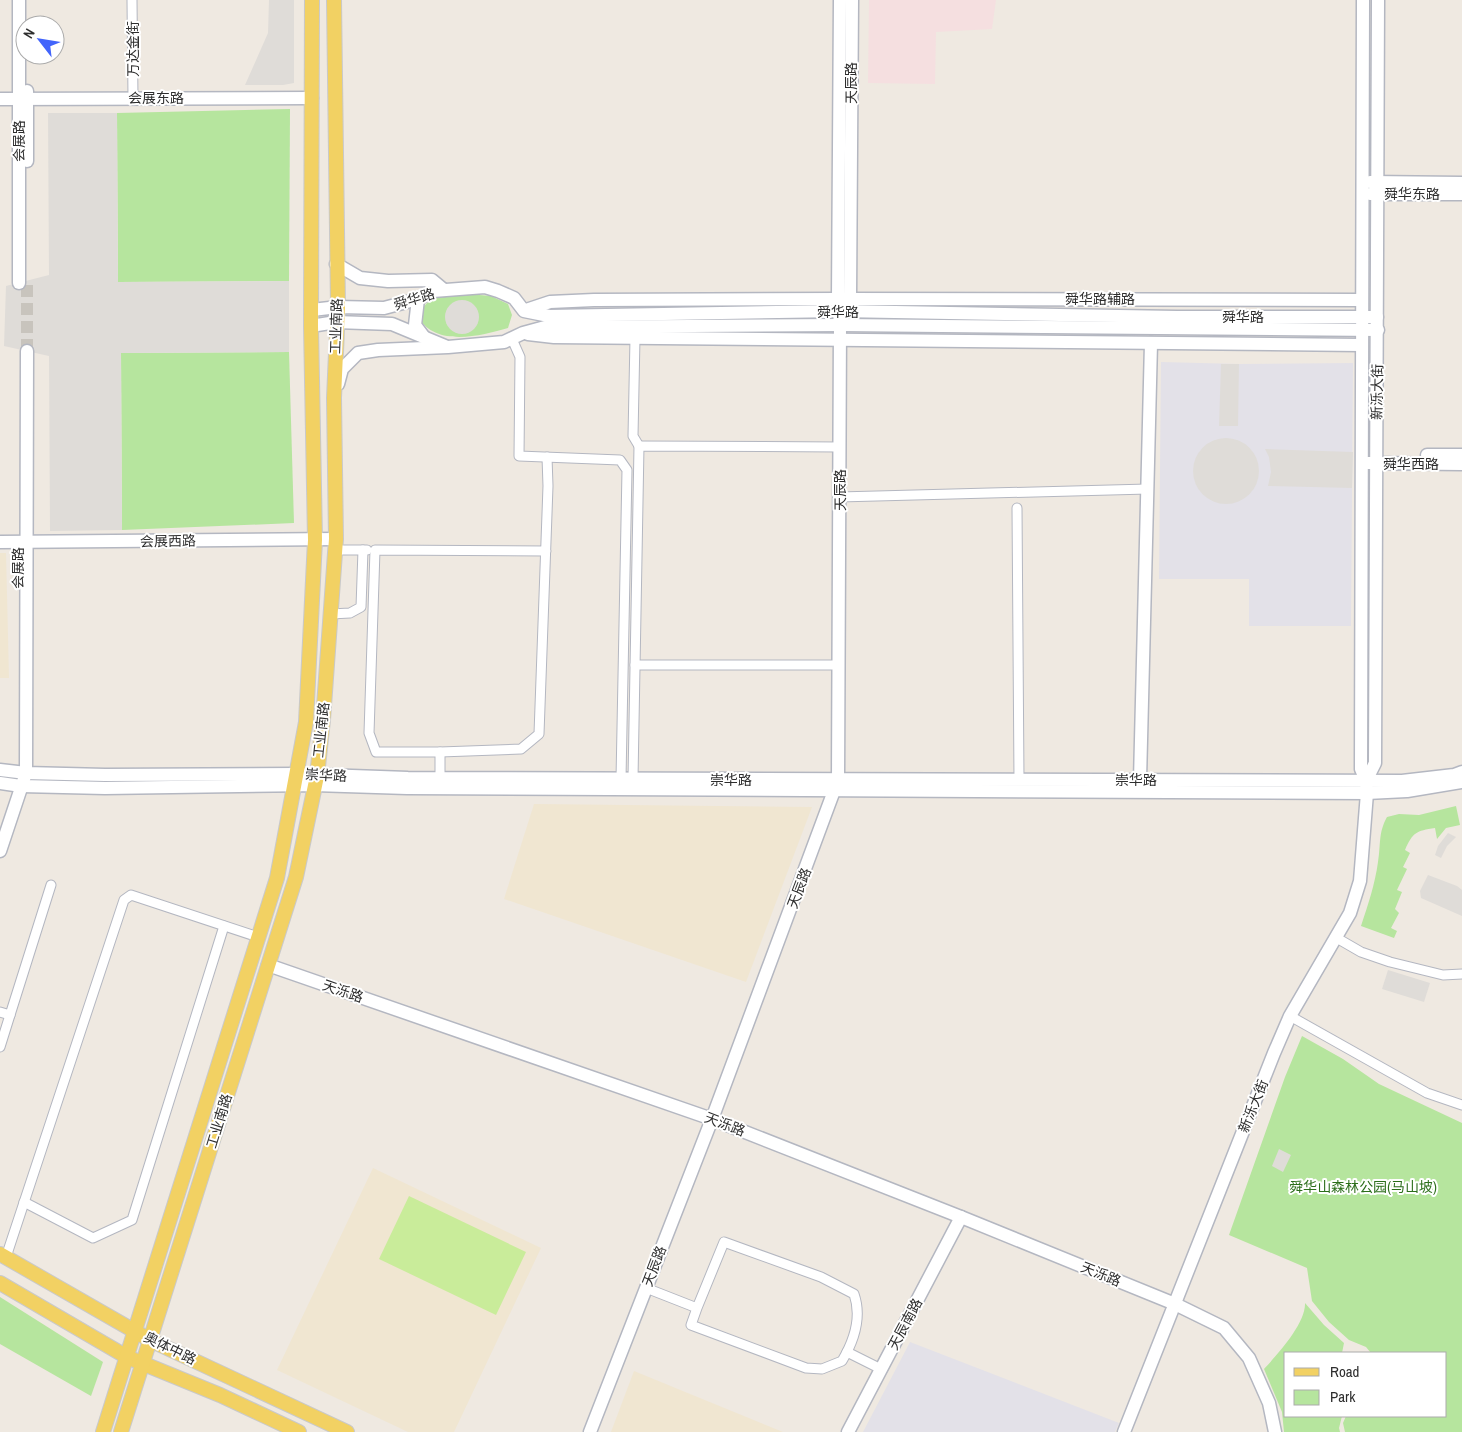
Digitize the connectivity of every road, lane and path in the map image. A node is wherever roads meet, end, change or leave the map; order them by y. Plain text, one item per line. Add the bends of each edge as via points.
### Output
1 (19, 0) edge
2 (27, 0) edge
3 (132, 0) edge
4 (312, 0) edge
5 (334, 0) edge
6 (840, 0) edge
7 (852, 0) edge
8 (1363, 0) edge
9 (1378, 0) edge
10 (27, 15) edge
11 (26, 65) edge
12 (133, 98) junction
13 (312, 98) junction
14 (0, 99) edge
15 (23, 99) junction
16 (1462, 183) edge
17 (1362, 188) junction
18 (1377, 188) junction
19 (1462, 194) edge
20 (336, 264) junction
21 (23, 282) tunnel mouth
22 (444, 290) junction
23 (418, 299) junction
24 (1361, 300) junction
25 (842, 302) junction
26 (338, 306) junction
27 (312, 310) junction
28 (524, 311) junction
29 (336, 322) junction
30 (1361, 323) junction
31 (1377, 324) junction
32 (840, 325) junction
33 (311, 326) junction
34 (518, 336) junction
35 (424, 337) junction
36 (635, 338) junction
37 (840, 339) junction
38 (1151, 343) junction
39 (1361, 345) junction
40 (448, 348) junction
41 (23, 350) tunnel mouth
42 (334, 398) junction
43 (639, 446) junction
44 (840, 447) junction
45 (1462, 455) edge
46 (547, 457) junction
47 (1361, 459) junction
48 (1376, 459) junction
49 (1462, 464) edge
50 (1148, 489) junction
51 (840, 496) junction
52 (1017, 508) dead end
53 (315, 540) junction
54 (0, 542) edge
55 (22, 542) junction
56 (335, 545) junction
57 (363, 550) junction
58 (375, 550) junction
59 (546, 551) junction
60 (331, 614) junction
61 (635, 664) junction
62 (838, 665) junction
63 (440, 752) junction
64 (0, 770) edge
65 (1462, 772) edge
66 (21, 777) junction
67 (440, 778) junction
68 (627, 779) junction
69 (294, 780) junction
70 (315, 780) junction
71 (1019, 780) junction
72 (1140, 780) junction
73 (1462, 782) edge
74 (0, 783) edge
75 (836, 786) junction
76 (1366, 787) junction
77 (0, 851) edge
78 (51, 885) dead end
79 (224, 926) junction
80 (258, 937) junction
81 (1335, 937) junction
82 (268, 965) junction
83 (1462, 974) edge
84 (0, 1012) edge
85 (10, 1015) junction
86 (1290, 1016) junction
87 (0, 1047) edge
88 (1462, 1105) edge
89 (712, 1118) junction
90 (24, 1202) junction
91 (961, 1217) junction
92 (3, 1255) edge
93 (0, 1283) edge
94 (646, 1288) junction
95 (1175, 1304) junction
96 (697, 1308) junction
97 (135, 1331) junction
98 (150, 1340) junction
99 (847, 1352) junction
100 (127, 1357) junction
101 (143, 1363) junction
102 (881, 1369) junction
103 (103, 1432) edge
104 (121, 1432) edge
105 (299, 1432) edge
106 (346, 1432) edge
107 (590, 1432) edge
108 (848, 1432) edge
109 (1124, 1432) edge
110 (1275, 1432) edge

1 - 15 main road, 会展路
2 - 10 main road
3 - 12 street, 万达金街
4 - 13 main road, 工业南路
5 - 20 main road, 工业南路
6 - 25 main road, 天辰路
7 - 25 main road, 天辰路
8 - 17 main road, 新泺大街
9 - 18 main road, 新泺大街
11 - 15 main road, 会展路
12 - 13 main road, 会展东路
12 - 15 main road, 会展东路
13 - 27 main road, 工业南路
14 - 15 main road, 会展东路
15 - 21 main road, 会展路
16 - 18 main road, 舜华东路
17 - 18 main road, 舜华东路
17 - 24 main road, 新泺大街
18 - 19 main road, 舜华东路
18 - 31 main road, 新泺大街
20 - 22 main road via 360,278 432,280
20 - 26 main road, 工业南路
22 - 23 main road, 舜华路 via 433,291
22 - 28 main road, 舜华路 via 485,287 514,298
23 - 26 main road, 舜华路 via 384,308
23 - 35 main road via 415,325
24 - 25 main road, 舜华路辅路
24 - 30 main road, 新泺大街
25 - 28 main road, 舜华路 via 549,316
25 - 30 main road, 舜华路
25 - 32 main road, 天辰路
26 - 27 main road, 舜华路
26 - 29 main road, 工业南路
27 - 33 main road, 工业南路
28 - 34 main road
29 - 33 main road, 舜华路
29 - 35 main road, 舜华路 via 392,324
29 - 42 main road, 工业南路
30 - 31 main road, 舜华路
30 - 32 main road, 舜华路
30 - 39 main road, 新泺大街
31 - 48 main road, 新泺大街
32 - 34 main road, 舜华路 via 545,327
32 - 37 main road, 天辰路
33 - 53 main road, 工业南路
34 - 36 main road
34 - 40 main road, 舜华路 via 504,342
34 - 46 street via 519,456
35 - 40 main road, 舜华路
36 - 37 main road
36 - 43 street via 633,436
37 - 38 main road
37 - 44 main road, 天辰路
38 - 39 main road
38 - 50 main road
39 - 47 main road, 新泺大街
40 - 42 main road via 358,353 342,369
41 - 55 main road, 会展路
42 - 56 main road, 工业南路
43 - 44 street
43 - 61 street
44 - 51 main road, 天辰路
45 - 48 main road, 舜华西路
46 - 59 street
46 - 68 street via 620,460 627,470
47 - 48 main road, 舜华西路
47 - 76 main road, 新泺大街 via 1361,769
48 - 49 main road, 舜华西路
48 - 76 main road, 新泺大街 via 1376,763
50 - 51 street
50 - 72 main road
51 - 62 main road, 天辰路
52 - 71 street
53 - 55 main road, 会展西路
53 - 56 main road, 会展西路
53 - 69 main road, 工业南路 via 306,722
54 - 55 main road, 会展西路
55 - 66 main road, 会展路
56 - 57 street
56 - 60 main road, 工业南路
57 - 58 street
57 - 60 street via 361,607 350,613
58 - 59 street
58 - 63 street via 369,733 376,752
59 - 63 street via 539,734 521,749
60 - 70 main road, 工业南路
61 - 62 street
61 - 68 street
62 - 75 main road, 天辰路
63 - 67 street
64 - 66 main road, 崇华路
65 - 76 main road, 崇华路
66 - 69 main road, 崇华路 via 105,788
66 - 74 main road, 崇华路
66 - 77 main road, 会展路
67 - 68 main road, 崇华路
67 - 70 main road, 崇华路
68 - 75 main road, 崇华路
69 - 70 main road, 崇华路
69 - 80 main road, 工业南路 via 277,878
70 - 75 main road, 崇华路 via 407,788
70 - 82 main road, 工业南路 via 296,877
71 - 72 main road, 崇华路
71 - 75 main road, 崇华路
72 - 76 main road, 崇华路
73 - 76 main road, 崇华路 via 1407,791
75 - 76 main road, 崇华路
75 - 89 main road, 天辰路
76 - 81 main road, 新泺大街 via 1360,881 1350,913
78 - 85 street
79 - 80 street
79 - 90 street via 131,895 124,900
79 - 90 street via 132,1220 93,1238
80 - 97 main road, 工业南路
81 - 83 street via 1361,952 1390,962 1443,975
81 - 86 main road, 新泺大街
82 - 89 main road, 天泺路
82 - 98 main road, 工业南路
84 - 85 street
85 - 87 street
86 - 88 street via 1427,1093
86 - 95 main road, 新泺大街
89 - 91 main road, 天泺路
89 - 94 main road, 天辰路
90 - 92 street
91 - 95 main road, 天泺路
91 - 102 main road, 天辰南路
92 - 97 main road, 奥体中路
93 - 100 main road, 奥体中路
94 - 96 street
94 - 107 main road, 天辰路
95 - 109 main road, 新泺大街
95 - 110 main road, 天泺路 via 1224,1328 1249,1358 1269,1403
96 - 99 street via 690,1325 806,1368 822,1369 842,1361
96 - 99 street via 724,1242 821,1277 854,1294 856,1333
97 - 98 main road, 奥体中路
97 - 100 main road, 工业南路
98 - 101 main road, 工业南路
98 - 106 main road, 奥体中路
99 - 102 street
100 - 101 main road, 奥体中路
100 - 103 main road, 工业南路
101 - 104 main road, 工业南路
101 - 105 main road, 奥体中路
102 - 108 main road, 天辰南路

